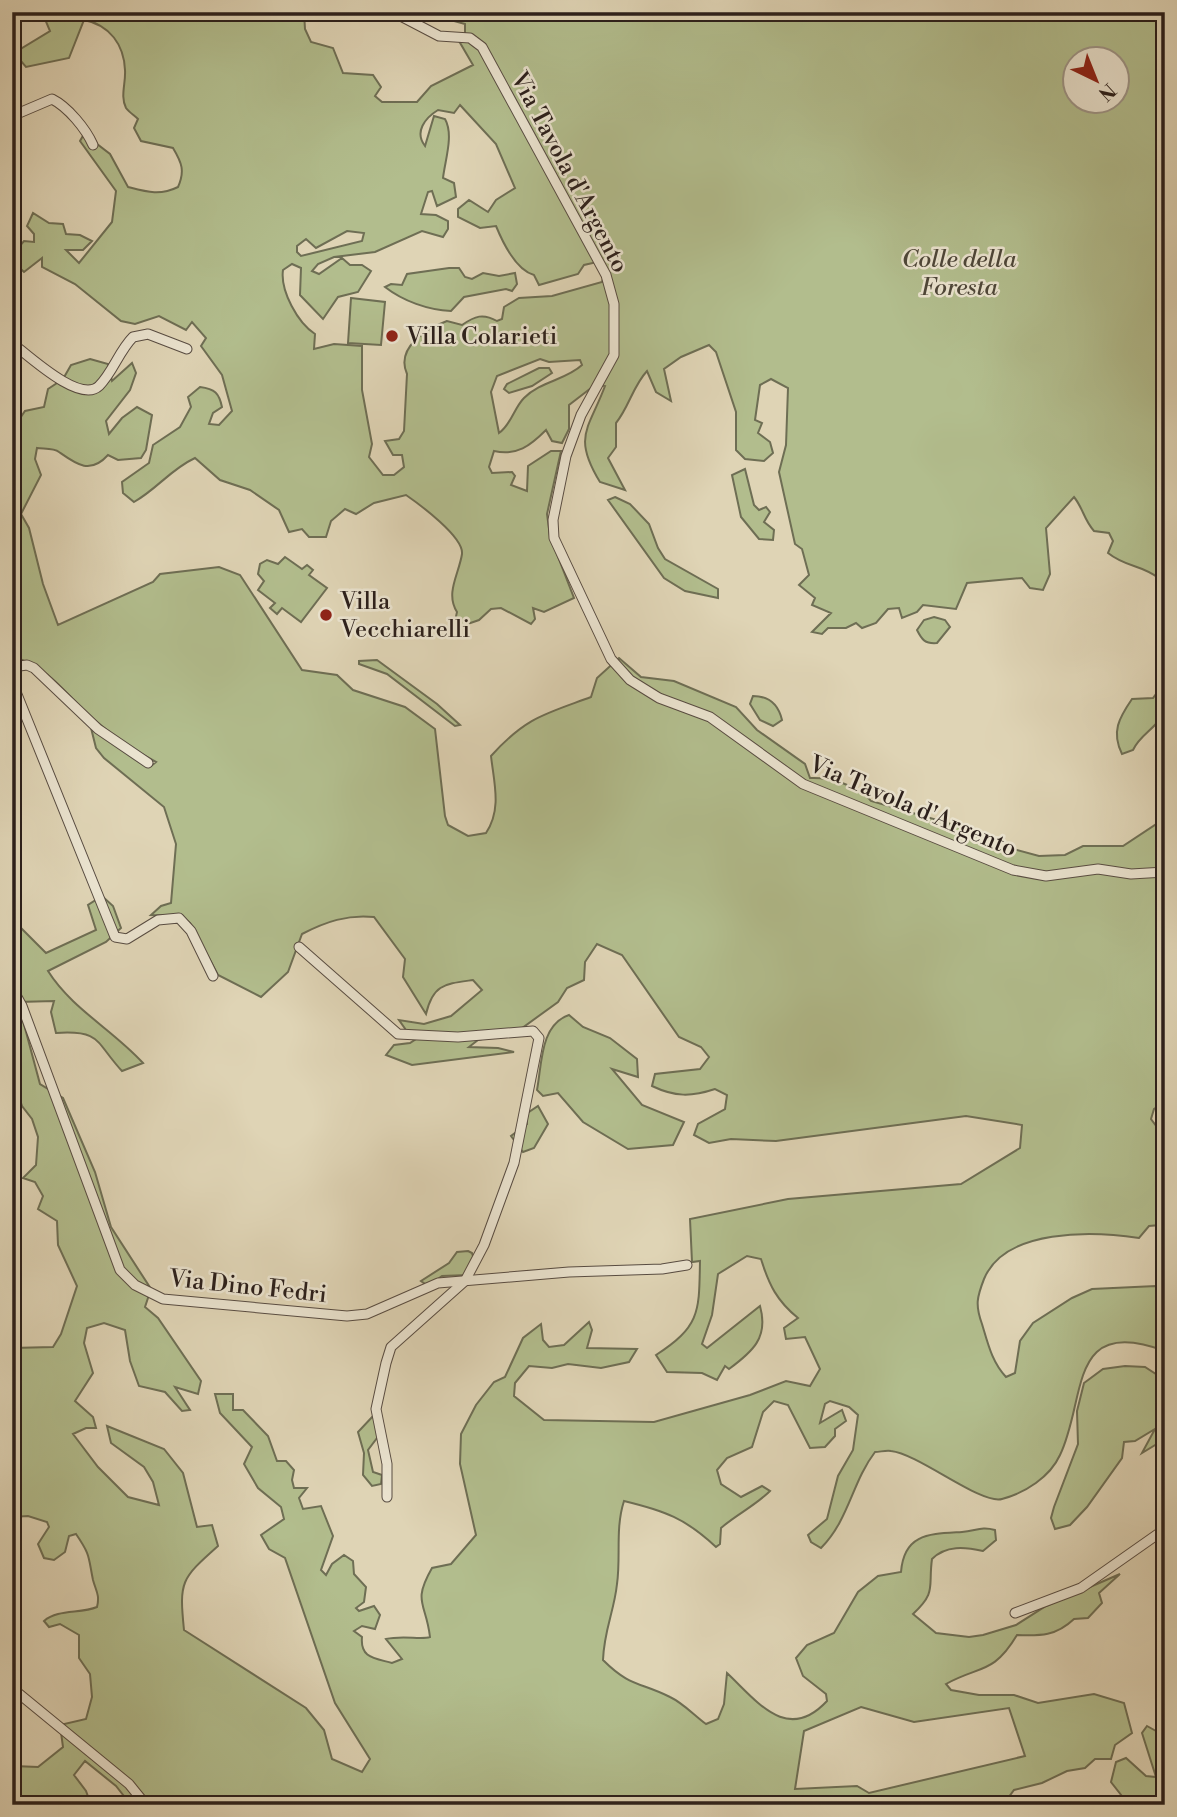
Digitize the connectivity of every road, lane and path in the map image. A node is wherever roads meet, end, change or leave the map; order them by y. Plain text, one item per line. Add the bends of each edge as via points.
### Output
1 (393, 12) edge
2 (12, 116) edge
3 (93, 145) dead end
4 (12, 343) edge
5 (187, 349) dead end
6 (12, 667) edge
7 (12, 682) edge
8 (148, 763) dead end
9 (1165, 872) edge
10 (299, 947) dead end
11 (213, 976) dead end
12 (12, 988) edge
13 (687, 1265) dead end
14 (465, 1281) junction
15 (387, 1497) dead end
16 (1165, 1529) edge
17 (1015, 1613) dead end
18 (12, 1688) edge
19 (146, 1805) edge

1 - 9 street, Via Tavola d'Argento via 439,36 470,38 482,47 606,275 614,304 614,355 581,415 566,456 553,520 558,548 611,659 639,686 710,718 803,784 944,844 1013,870 1046,876 1098,869 1131,874
2 - 3 street via 52,99 89,134
4 - 5 street via 55,375 88,392 98,386 134,337 148,334
6 - 8 street via 34,668 98,729
7 - 11 street via 116,937 127,939 158,920 179,918 191,931
10 - 14 street via 398,1034 458,1037 533,1031 539,1038 514,1163 497,1217
12 - 14 street, Via Dino Fedri via 120,1270 135,1285 163,1299 347,1316 367,1314 438,1283
13 - 14 street, Via Dino Fedri
14 - 15 street via 391,1347 376,1409 387,1464
16 - 17 street via 1080,1588
18 - 19 street via 129,1784

